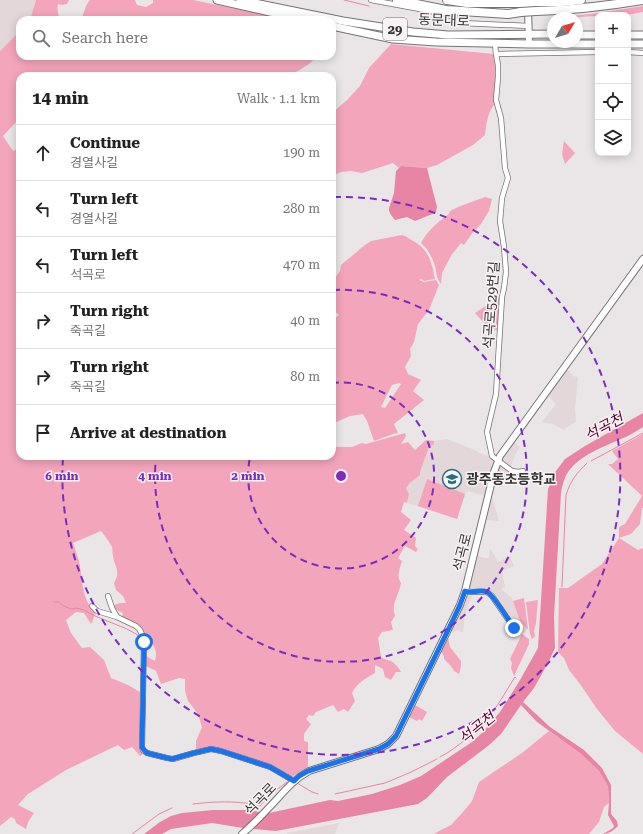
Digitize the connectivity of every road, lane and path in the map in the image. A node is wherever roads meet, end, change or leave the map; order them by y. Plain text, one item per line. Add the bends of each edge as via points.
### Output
1 (217, 0) edge
2 (240, 0) edge
3 (371, 0) edge
4 (397, 0) edge
5 (447, 0) edge
6 (581, 0) edge
7 (643, 0) edge
8 (528, 2) edge
9 (287, 16) edge
10 (318, 16) edge
11 (336, 20) edge
12 (529, 26) junction
13 (336, 27) edge
14 (529, 34) junction
15 (547, 34) edge
16 (583, 34) edge
17 (595, 35) edge
18 (631, 35) edge
19 (643, 35) edge
20 (496, 44) junction
21 (529, 44) junction
22 (595, 44) edge
23 (631, 44) edge
24 (643, 44) edge
25 (595, 52) edge
26 (631, 52) edge
27 (643, 53) edge
28 (496, 54) junction
29 (643, 259) edge
30 (498, 460) junction
31 (523, 471) dead end
32 (465, 591) junction
33 (108, 596) dead end
34 (92, 606) dead end
35 (117, 617) junction
36 (517, 629) dead end
37 (294, 781) junction
38 (245, 832) edge

1 - 9 main road
2 - 10 main road, 동문대로 / 29
3 - 12 street via 447,14 462,23
4 - 7 highway, bridge via 446,10 508,14 610,6
5 - 8 highway via 467,3
6 - 8 highway
8 - 12 street
11 - 14 main road, 동문대로 / 29 via 448,35
12 - 14 street
13 - 20 main road, 동문대로 / 29 via 394,39
14 - 15 main road, 동문대로 / 29
14 - 21 street
16 - 17 main road
18 - 19 main road
20 - 21 main road, 동문대로 / 29
20 - 28 street, 석곡로529번길
21 - 22 main road, 동문대로 / 29
23 - 24 main road
25 - 28 street
26 - 27 street
28 - 30 street, 석곡로529번길 via 496,100 501,118 508,178 502,198 500,221 506,272 496,394 487,432 492,456
29 - 30 street, 석곡로
30 - 31 street via 512,471
30 - 32 street, 석곡로
32 - 36 street via 487,592
32 - 37 street, 석곡로 via 396,736 379,749 308,771
33 - 35 street
34 - 35 street
35 - 37 street via 136,626 143,637 142,747 147,753 172,759 211,749 270,767
37 - 38 street, 석곡로

